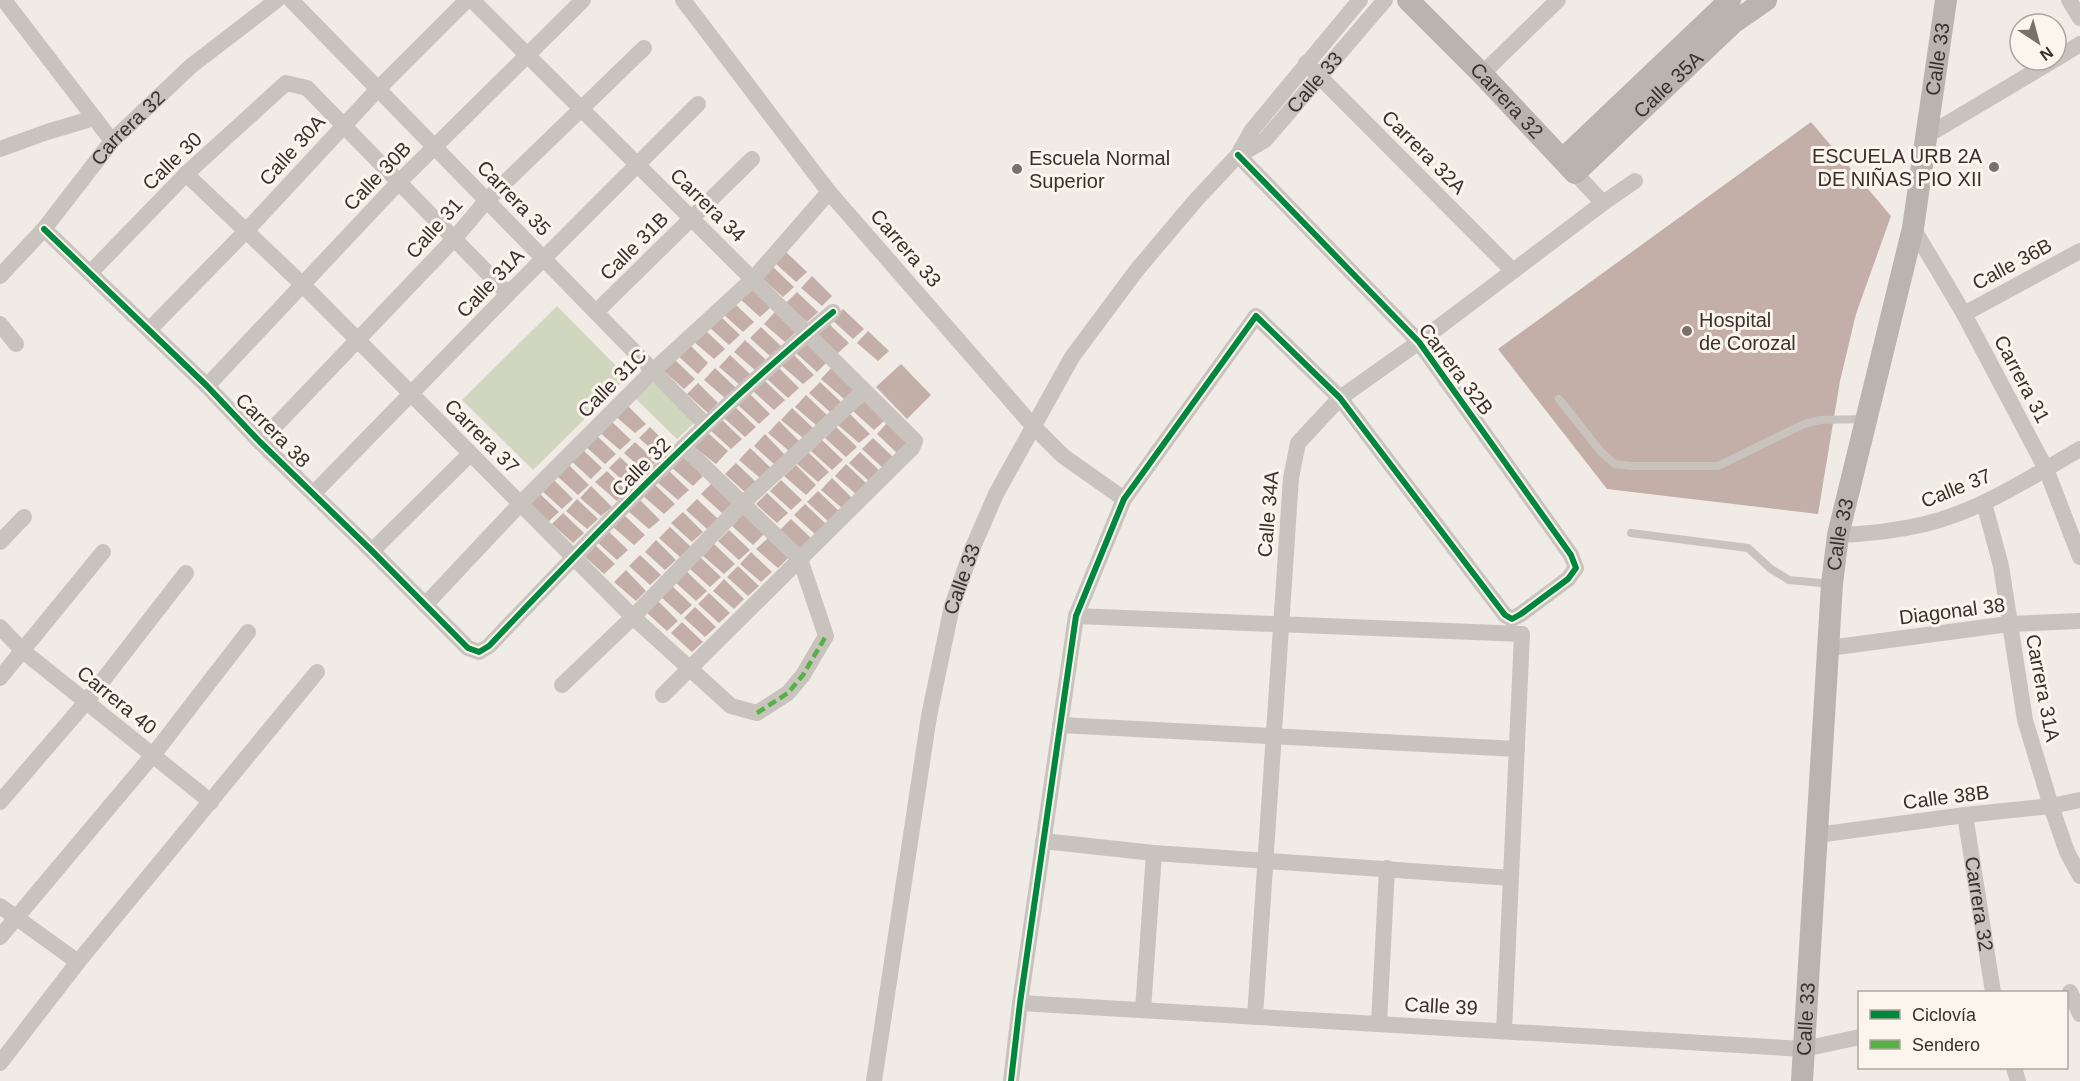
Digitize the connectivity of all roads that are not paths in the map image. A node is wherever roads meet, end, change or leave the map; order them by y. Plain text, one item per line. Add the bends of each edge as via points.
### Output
1 (4, 0) edge
2 (278, 0) edge
3 (291, 0) edge
4 (467, 0) edge
5 (472, 0) edge
6 (583, 0) edge
7 (682, 0) edge
8 (1360, 0) edge
9 (1385, 0) edge
10 (1408, 0) edge
11 (1558, 0) edge
12 (1730, 0) edge
13 (1766, 0) edge
14 (1946, 0) edge
15 (2069, 0) edge
16 (2080, 18) edge
17 (644, 48) dead end
18 (526, 55) junction
19 (1306, 63) junction
20 (2033, 72) edge
21 (1482, 74) junction
22 (1320, 77) junction
23 (378, 89) junction
24 (698, 104) dead end
25 (581, 109) junction
26 (94, 118) junction
27 (343, 125) junction
28 (1928, 135) junction
29 (112, 141) junction
30 (434, 146) junction
31 (0, 149) edge
32 (1238, 155) junction
33 (752, 159) dead end
34 (637, 166) junction
35 (1569, 166) junction
36 (186, 174) junction
37 (1635, 181) dead end
38 (399, 182) junction
39 (829, 192) junction
40 (487, 200) junction
41 (1603, 203) junction
42 (691, 219) junction
43 (1912, 228) junction
44 (44, 229) junction
45 (246, 231) junction
46 (454, 239) junction
47 (2080, 251) edge
48 (544, 258) junction
49 (1513, 271) junction
50 (90, 273) junction
51 (0, 276) edge
52 (753, 279) junction
53 (303, 285) junction
54 (508, 294) junction
55 (596, 312) junction
56 (833, 312) dead end
57 (1964, 314) junction
58 (0, 324) edge
59 (149, 330) junction
60 (806, 334) junction
61 (357, 340) junction
62 (1419, 342) junction
63 (16, 344) dead end
64 (654, 370) junction
65 (207, 386) junction
66 (864, 391) junction
67 (411, 395) junction
68 (1340, 398) junction
69 (1559, 399) dead end
70 (1866, 419) junction
71 (706, 425) junction
72 (1033, 426) junction
73 (260, 442) junction
74 (684, 447) junction
75 (2080, 449) edge
76 (470, 454) junction
77 (2046, 469) junction
78 (314, 493) junction
79 (1124, 499) junction
80 (1984, 502) junction
81 (743, 503) junction
82 (520, 504) junction
83 (24, 517) dead end
84 (1631, 533) dead end
85 (1838, 535) junction
86 (0, 542) edge
87 (372, 550) junction
88 (103, 552) dead end
89 (573, 557) junction
90 (2080, 557) edge
91 (800, 559) junction
92 (186, 573) dead end
93 (1832, 584) junction
94 (425, 605) junction
95 (1076, 616) junction
96 (633, 617) junction
97 (2080, 621) edge
98 (1281, 624) junction
99 (2009, 624) junction
100 (0, 627) edge
101 (248, 632) dead end
102 (1829, 648) junction
103 (23, 651) junction
104 (479, 652) joint
105 (691, 668) junction
106 (317, 672) dead end
107 (0, 678) edge
108 (562, 685) dead end
109 (663, 694) dead end
110 (86, 702) junction
111 (1060, 725) junction
112 (1274, 736) junction
113 (1517, 749) junction
114 (153, 756) junction
115 (2080, 800) edge
116 (0, 802) edge
117 (211, 802) junction
118 (2051, 806) junction
119 (1965, 815) junction
120 (1817, 835) junction
121 (1043, 841) junction
122 (1154, 853) junction
123 (1265, 860) junction
124 (1387, 868) junction
125 (2080, 876) edge
126 (1511, 878) junction
127 (0, 906) edge
128 (15, 918) junction
129 (0, 937) edge
130 (78, 963) junction
131 (1993, 991) edge
132 (2072, 992) edge
133 (1020, 1002) junction
134 (1143, 1010) junction
135 (2080, 1014) edge
136 (1255, 1017) junction
137 (1378, 1024) junction
138 (1504, 1031) junction
139 (1858, 1037) edge
140 (1804, 1049) junction
141 (0, 1064) edge
142 (874, 1081) edge
143 (1011, 1081) edge
144 (1802, 1081) edge

1 - 26 street
2 - 29 street, Carrera 32 via 191,66
3 - 23 street, Carrera 35
4 - 23 street, Calle 30A
5 - 18 street, Carrera 34
6 - 18 street, Calle 30B
7 - 39 street, Carrera 33
8 - 19 street, Calle 33
9 - 22 street, Calle 33
10 - 21 street, Carrera 32
11 - 21 street
12 - 35 street, Calle 35A
13 - 35 street, Calle 35A via 1733,23
14 - 28 street, Calle 33
15 - 16 street
17 - 25 street, Calle 31
18 - 25 street, Carrera 34
18 - 30 street, Calle 30B
19 - 22 street, Carrera 32A
19 - 32 street, Calle 33 via 1252,130
20 - 28 street
21 - 35 street, Carrera 32
22 - 32 street, Calle 33 via 1265,140
22 - 49 street, Carrera 32A
23 - 27 street, Calle 30A
23 - 30 street, Carrera 35
24 - 34 street, Calle 31A
25 - 34 street, Carrera 34
25 - 40 street, Calle 31
26 - 29 street
26 - 31 street
27 - 36 street, Calle 30 via 307,88 286,83
27 - 38 street
27 - 45 street, Calle 30A
28 - 43 street, Calle 33
29 - 44 street, Carrera 32
30 - 38 street, Calle 30B
30 - 40 street, Carrera 35
32 - 62 street, Carrera 32B
32 - 72 street, Calle 33 via 1136,271 1072,357
33 - 42 street, Calle 31B
34 - 42 street, Carrera 34
34 - 48 street, Calle 31A
35 - 41 street, Carrera 32
36 - 45 street, Carrera 37
36 - 50 street, Calle 30
37 - 41 street, Calle 34A
38 - 46 street
38 - 53 street, Calle 30B
39 - 52 street, Calle 31C
39 - 72 street, Carrera 33
40 - 46 street, Calle 31
40 - 48 street, Carrera 35
41 - 49 street, Calle 34A
42 - 52 street, Carrera 34
42 - 55 street, Calle 31B
43 - 57 street, Carrera 31
43 - 70 street, Calle 33
44 - 50 street, Carrera 38
44 - 51 street, Carrera 32
45 - 53 street, Carrera 37
45 - 59 street, Calle 30A
46 - 54 street
46 - 61 street, Calle 31
47 - 57 street, Calle 36B
48 - 54 street, Calle 31A
48 - 55 street, Carrera 35
49 - 62 street, Calle 34A
50 - 59 street, Carrera 38
52 - 60 street, Carrera 34
52 - 64 street, Calle 31C
53 - 61 street, Carrera 37
53 - 65 street, Calle 30B
54 - 67 street, Calle 31A
55 - 64 street, Carrera 35
56 - 60 street, Calle 32
57 - 77 street, Carrera 31
58 - 63 street
59 - 65 street, Carrera 38
60 - 66 street, Carrera 34
60 - 71 street, Calle 32
61 - 67 street, Carrera 37
61 - 73 street, Calle 31
62 - 68 street, Calle 34A
62 - 68 street, Carrera 32B via 1571,555 1576,568 1568,579 1521,614 1512,619 1505,615
64 - 71 street, Carrera 35
64 - 82 street, Calle 31C
65 - 73 street, Carrera 38
66 - 81 street
66 - 91 street, Carrera 34 via 915,441
67 - 76 street, Carrera 37
67 - 78 street, Calle 31A
68 - 79 street via 1256,316
68 - 98 street, Calle 34A via 1298,443 1291,478
69 - 70 lane via 1601,452 1615,464 1631,466 1718,466 1804,424
70 - 85 street, Calle 33
71 - 74 street, Calle 32
72 - 79 street, Carrera 33 via 1063,456
72 - 142 street, Calle 33 via 996,495 952,606 929,716
73 - 78 street, Carrera 38
74 - 81 street
74 - 89 street, Calle 32
75 - 77 street, Calle 37
76 - 82 street, Carrera 37
76 - 87 street
77 - 80 street, Calle 37
77 - 90 street, Carrera 31
78 - 87 street, Carrera 38
79 - 95 street
80 - 85 street, Calle 37 via 1927,524 1876,534
80 - 99 street, Carrera 31A via 2001,566
81 - 91 street
81 - 96 street
82 - 89 street, Carrera 37
82 - 94 street, Calle 31C
83 - 86 street
84 - 93 lane via 1748,548 1789,580
85 - 93 street, Calle 33
87 - 94 street, Carrera 38
88 - 103 street
89 - 96 street, Carrera 37
89 - 104 street, Calle 32
91 - 105 street
91 - 105 street, Carrera 37 via 826,636 788,693 757,713 731,706
92 - 110 street
93 - 102 street, Calle 33
94 - 104 street, Carrera 38 via 468,648
95 - 98 street
95 - 111 street
96 - 105 street, Carrera 37
96 - 108 street
97 - 99 street, Diagonal 38
98 - 112 street, Calle 34A
98 - 113 street via 1522,634
99 - 102 street, Diagonal 38
99 - 118 street, Carrera 31A via 2025,720
100 - 103 street, Carrera 40
101 - 114 street
102 - 120 street, Calle 33
103 - 107 street
103 - 110 street, Carrera 40
105 - 109 street
106 - 117 street
110 - 114 street, Carrera 40
110 - 116 street
111 - 112 street
111 - 121 street
112 - 113 street
112 - 123 street, Calle 34A
113 - 126 street
114 - 117 street, Carrera 40
114 - 128 street
115 - 118 street, Calle 38B
117 - 130 street
118 - 119 street, Calle 38B
118 - 125 street, Carrera 31A
119 - 120 street, Calle 38B
119 - 131 street, Carrera 32
120 - 140 street, Calle 33
121 - 122 street
121 - 133 street
122 - 123 street
122 - 134 street
123 - 124 street
123 - 136 street, Calle 34A
124 - 126 street
124 - 137 street
126 - 138 street
127 - 128 street
128 - 129 street
128 - 130 street
130 - 141 street
132 - 135 street
133 - 134 street, Calle 39
133 - 143 street
134 - 136 street, Calle 39
136 - 137 street, Calle 39
137 - 138 street, Calle 39
138 - 140 street, Calle 39
139 - 140 street, Calle 39
140 - 144 street, Calle 33

